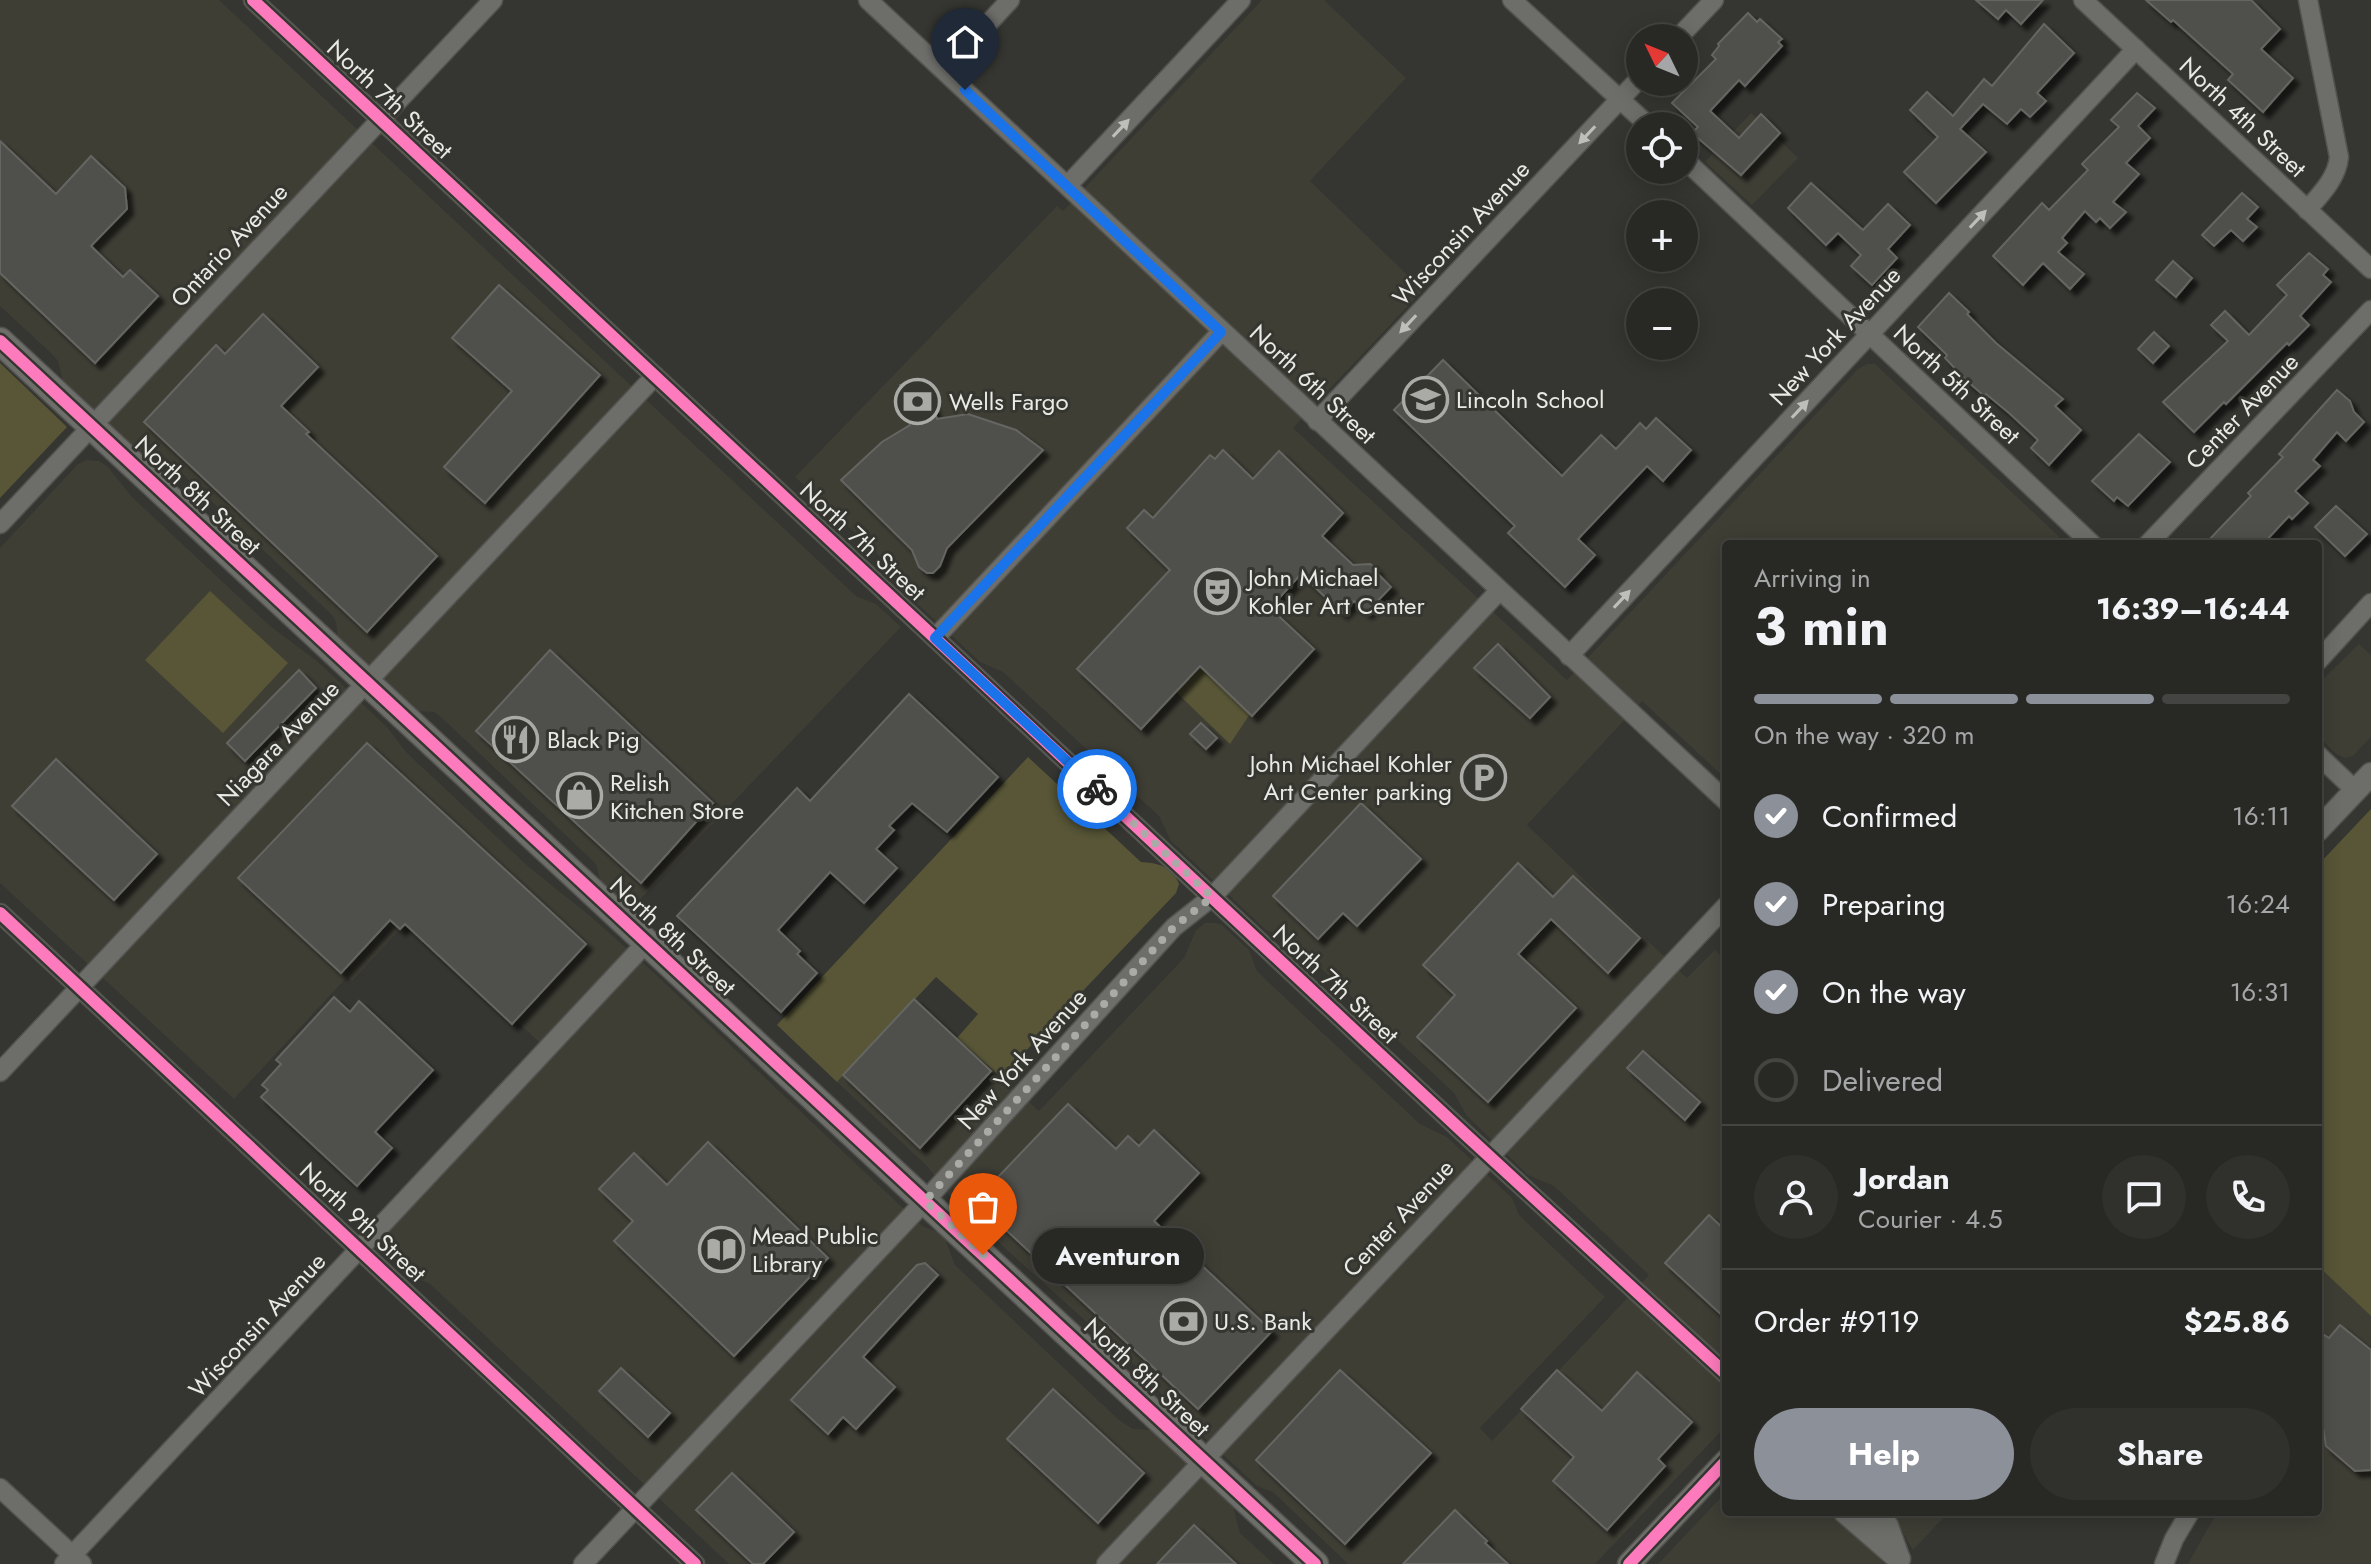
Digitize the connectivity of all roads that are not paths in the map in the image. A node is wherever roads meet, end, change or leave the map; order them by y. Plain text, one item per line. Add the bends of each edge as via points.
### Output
1 (253, 0) edge
2 (493, 0) edge
3 (868, 0) edge
4 (1010, 0) edge
5 (1241, 0) edge
6 (1512, 0) edge
7 (1714, 0) edge
8 (2083, 0) edge
9 (2308, 0) edge
10 (1691, 24) edge
11 (2136, 49) junction
12 (945, 70) junction
13 (1626, 93) edge
14 (1620, 99) junction
15 (1634, 112) edge
16 (380, 120) junction
17 (1698, 172) edge
18 (1068, 185) junction
19 (2307, 210) junction
20 (2371, 269) edge
21 (2369, 312) edge
22 (1221, 332) junction
23 (2371, 334) edge
24 (1870, 335) junction
25 (0, 341) edge
26 (655, 376) junction
27 (1317, 421) junction
28 (92, 426) junction
29 (0, 524) edge
30 (2088, 540) edge
31 (2152, 540) edge
32 (1499, 591) junction
33 (2371, 603) edge
34 (935, 638) junction
35 (1569, 656) junction
36 (2322, 657) edge
37 (369, 682) junction
38 (2322, 757) edge
39 (2363, 782) edge
40 (1722, 797) edge
41 (2322, 826) edge
42 (1212, 897) junction
43 (1722, 910) edge
44 (0, 913) edge
45 (647, 942) junction
46 (80, 987) junction
47 (0, 1072) edge
48 (1489, 1157) junction
49 (925, 1201) junction
50 (359, 1248) junction
51 (1722, 1370) edge
52 (1203, 1460) junction
53 (1722, 1465) edge
54 (0, 1488) edge
55 (635, 1508) junction
56 (1849, 1516) edge
57 (1880, 1516) edge
58 (2188, 1516) edge
59 (73, 1561) edge
60 (1900, 1562) edge
61 (583, 1564) edge
62 (695, 1564) edge
63 (1106, 1564) edge
64 (1315, 1564) edge
65 (1629, 1564) edge
66 (2164, 1564) edge

1 - 16 street, North 7th Street
2 - 16 street, Ontario Avenue
3 - 12 street, North 6th Street
4 - 12 street
18 -> 5 street
6 - 14 street
7 - 10 street
8 - 11 street, North 4th Street
9 - 19 street via 2339,157 2328,185
11 - 19 street, North 4th Street
24 -> 11 street, New York Avenue
12 - 18 street, North 6th Street
13 - 14 street, Wisconsin Avenue
14 - 15 street
14 -> 27 street, Wisconsin Avenue
16 - 26 street, North 7th Street
16 - 28 street, Ontario Avenue
17 - 24 street, North 5th Street
18 - 22 street, North 6th Street
19 - 20 street, North 4th Street
21 - 23 street
21 - 31 street, Center Avenue
22 - 27 street, North 6th Street
22 - 34 street
24 - 30 street, North 5th Street
35 -> 24 street, New York Avenue
25 - 28 main road, North 8th Street
26 - 34 street, North 7th Street
26 - 37 street, Niagara Avenue
27 - 32 street, North 6th Street
28 - 29 street, Ontario Avenue
28 - 37 main road, North 8th Street
32 - 35 street, North 6th Street
32 - 42 street, New York Avenue
33 - 36 street
34 - 42 street, North 7th Street
35 - 40 street, North 6th Street
37 - 45 main road, North 8th Street
37 - 46 street, Niagara Avenue
38 - 39 street
39 - 41 street
42 - 48 street, North 7th Street
42 - 49 street, New York Avenue via 1174,927
43 - 48 street, Center Avenue
44 - 46 street, North 9th Street
45 - 49 main road, North 8th Street
45 - 50 street, Wisconsin Avenue
46 - 47 street, Niagara Avenue
46 - 50 street, North 9th Street
48 - 51 street, North 7th Street
48 - 52 street, Center Avenue
49 - 52 main road, North 8th Street
49 - 55 street, New York Avenue
50 - 55 street, North 9th Street
50 - 59 street, Wisconsin Avenue
52 - 63 street, Center Avenue
52 - 64 main road, North 8th Street
53 - 65 street
54 - 59 street
55 - 61 street, New York Avenue
55 - 62 street, North 9th Street
56 - 60 street
57 - 60 street
58 - 66 street

